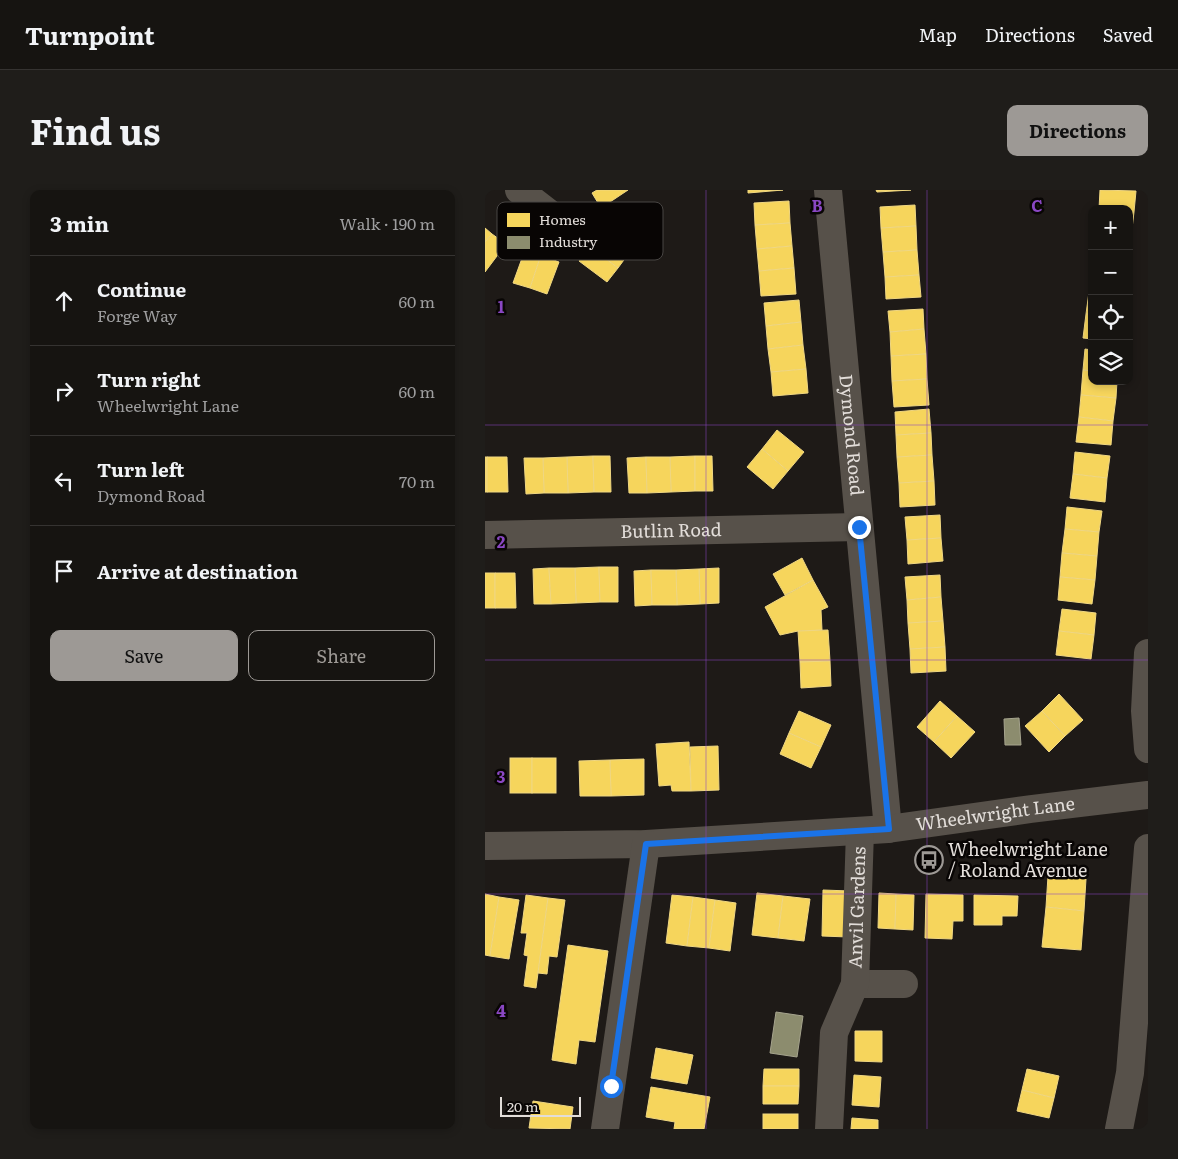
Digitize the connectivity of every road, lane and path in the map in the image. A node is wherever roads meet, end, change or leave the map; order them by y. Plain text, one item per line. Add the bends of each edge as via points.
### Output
1 (519, 190) edge
2 (828, 190) edge
3 (535, 202) edge
4 (859, 527) junction
5 (485, 535) edge
6 (1148, 653) edge
7 (1148, 749) edge
8 (1148, 796) edge
9 (889, 829) junction
10 (860, 831) junction
11 (646, 844) junction
12 (485, 846) edge
13 (1148, 848) edge
14 (855, 984) junction
15 (903, 984) dead end
16 (605, 1129) edge
17 (829, 1129) edge
18 (1119, 1129) edge

1 - 3 street
2 - 4 street, Dymond Road
4 - 5 street, Butlin Road
4 - 9 street, Dymond Road
6 - 7 street via 1145,711
8 - 9 street, Wheelwright Lane via 1031,808
9 - 10 street, Wheelwright Lane
10 - 11 street, Wheelwright Lane
10 - 14 street, Anvil Gardens
11 - 12 street, Wheelwright Lane
11 - 16 street
13 - 18 street via 1130,1072
14 - 15 street, Anvil Gardens
14 - 17 street, Anvil Gardens via 834,1033

